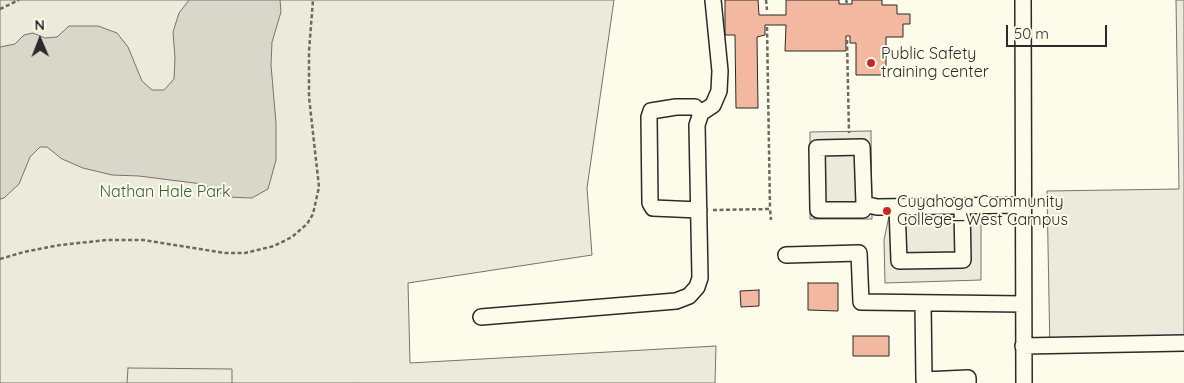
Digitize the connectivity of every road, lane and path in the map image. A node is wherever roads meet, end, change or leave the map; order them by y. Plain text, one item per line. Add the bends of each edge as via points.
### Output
1 (19, 0) edge
2 (313, 0) edge
3 (713, 0) edge
4 (766, 0) edge
5 (1023, 0) edge
6 (0, 9) edge
7 (767, 10) dead end
8 (767, 27) dead end
9 (847, 40) dead end
10 (700, 113) junction
11 (849, 134) dead end
12 (864, 204) junction
13 (1023, 205) junction
14 (962, 206) junction
15 (897, 207) junction
16 (770, 209) junction
17 (699, 210) junction
18 (771, 220) dead end
19 (786, 255) dead end
20 (0, 259) edge
21 (923, 303) junction
22 (1023, 304) junction
23 (481, 318) dead end
24 (1184, 343) edge
25 (1023, 346) junction
26 (968, 383) edge
27 (1024, 383) edge

1 - 6 path
2 - 20 path via 309,97 319,187 313,214 296,234 274,246 245,253 225,253 143,240 107,240 60,245
3 - 10 lane via 719,91 713,105
4 - 7 path
5 - 13 lane
8 - 16 path
9 - 11 path
10 - 17 lane via 697,125
10 - 17 lane via 695,107 676,106 650,111 649,117 650,203 653,208
12 - 12 lane via 862,146 817,148 818,210 863,210
12 - 15 lane via 877,208
13 - 14 lane
13 - 22 lane
14 - 15 lane
14 - 15 lane via 963,260 899,261
16 - 17 path
16 - 18 path
17 - 23 lane via 700,278 697,288 688,296 676,301
19 - 21 lane via 860,253 861,302
21 - 22 lane
21 - 26 lane via 924,380 968,378
22 - 25 lane
24 - 25 lane
25 - 27 lane

